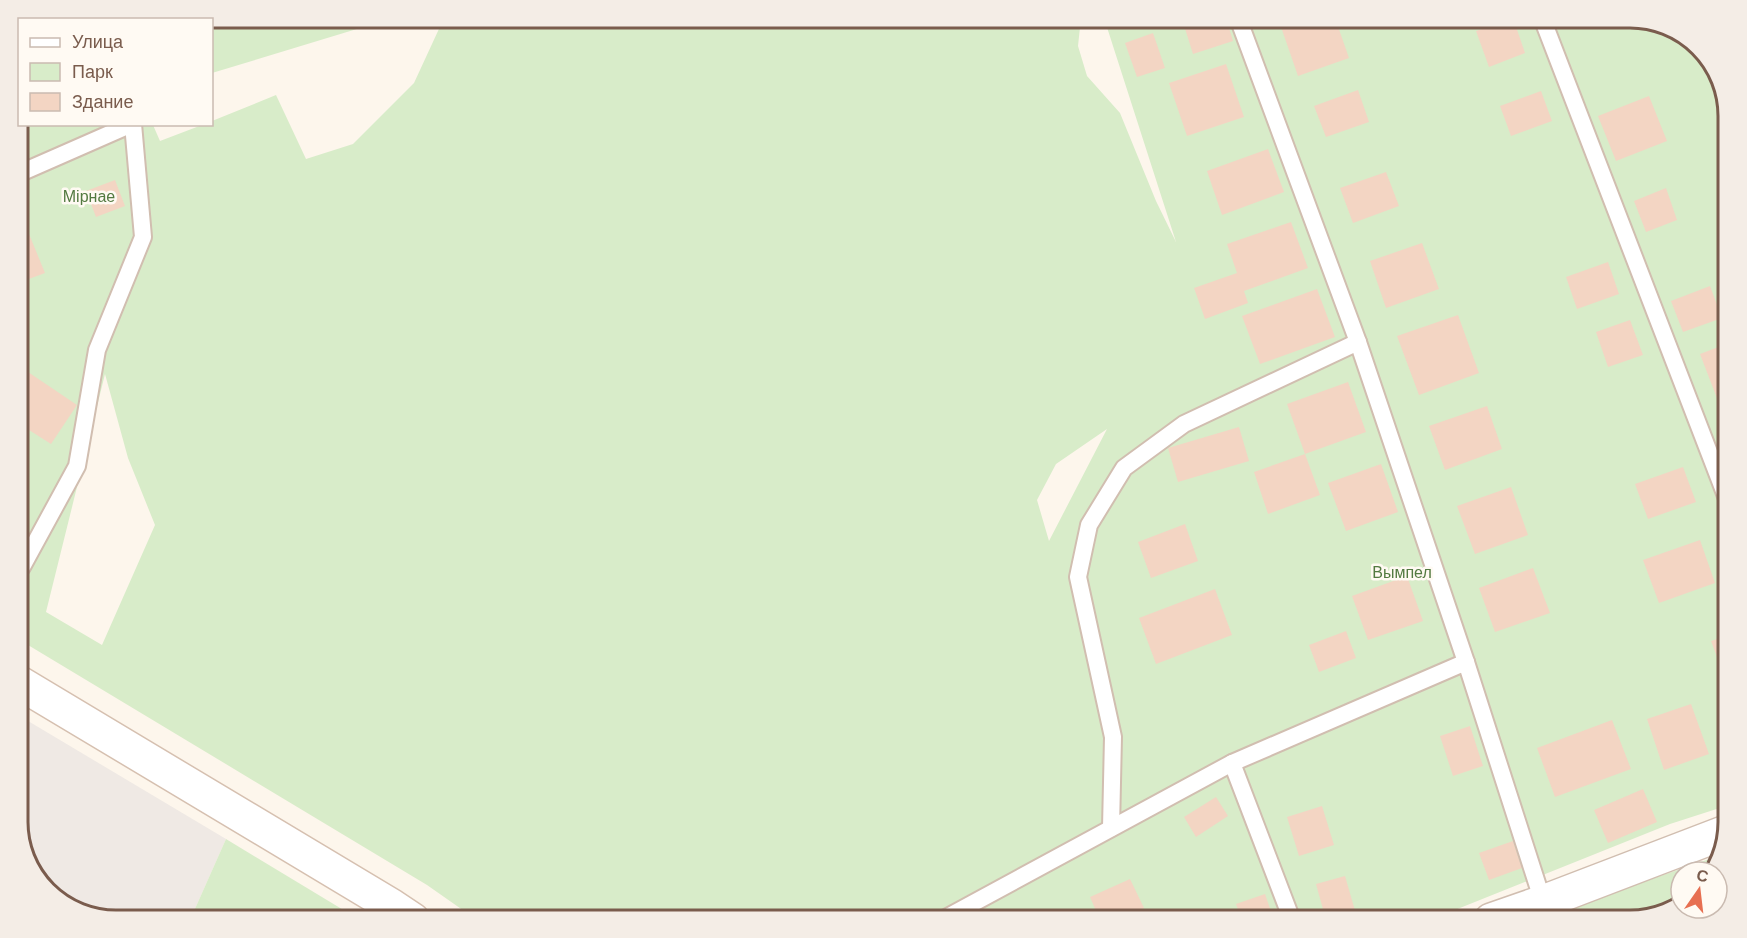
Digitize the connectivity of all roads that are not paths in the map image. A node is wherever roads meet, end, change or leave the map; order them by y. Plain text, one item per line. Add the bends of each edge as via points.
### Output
1 (1242, 29) edge
2 (1546, 29) edge
3 (128, 126) edge
4 (133, 126) edge
5 (29, 169) edge
6 (1358, 342) junction
7 (1718, 475) edge
8 (29, 554) edge
9 (1466, 662) junction
10 (29, 689) edge
11 (1232, 763) junction
12 (1111, 828) junction
13 (1717, 835) edge
14 (1544, 902) junction
15 (393, 910) edge
16 (960, 910) edge
17 (1288, 910) edge
18 (1520, 910) edge

1 - 6 lane
2 - 7 lane
3 - 5 lane
4 - 8 lane via 143,237 97,350 77,466
6 - 9 lane
6 - 12 lane via 1184,424 1124,468 1089,525 1078,577 1113,737
9 - 11 lane
9 - 14 lane
10 - 15 street
11 - 12 lane
11 - 17 lane
12 - 16 lane
13 - 14 street
14 - 18 street

